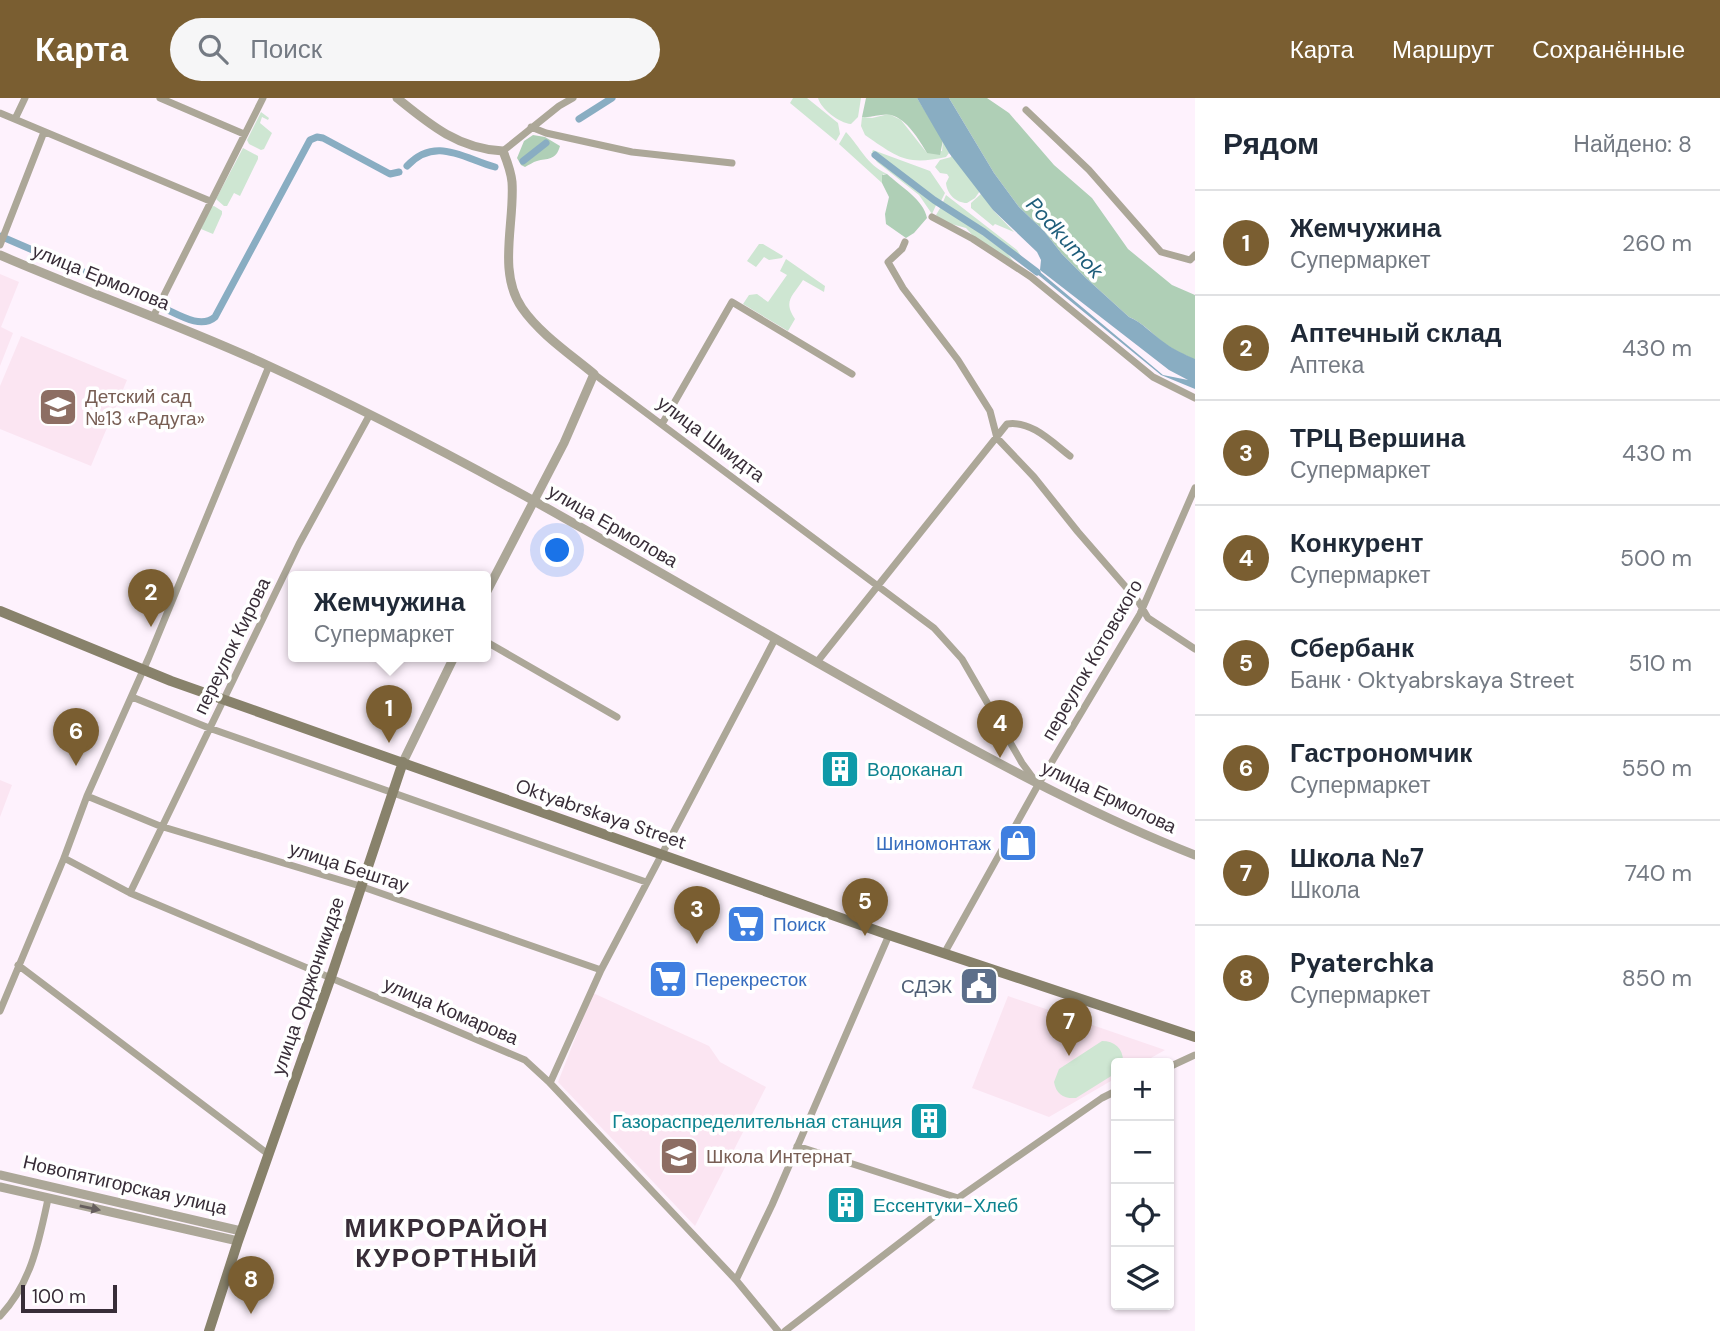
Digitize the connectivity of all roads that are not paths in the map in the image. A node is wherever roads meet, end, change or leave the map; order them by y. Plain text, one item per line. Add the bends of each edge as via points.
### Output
1 (24, 98) edge
2 (160, 98) edge
3 (263, 98) edge
4 (397, 98) edge
5 (573, 98) edge
6 (1026, 110) dead end
7 (0, 113) edge
8 (15, 119) junction
9 (531, 127) junction
10 (44, 132) junction
11 (244, 134) junction
12 (502, 151) junction
13 (732, 163) dead end
14 (210, 201) junction
15 (932, 217) dead end
16 (905, 242) dead end
17 (0, 245) edge
18 (0, 254) edge
19 (1195, 256) edge
20 (154, 314) junction
21 (269, 366) junction
22 (594, 374) junction
23 (852, 374) dead end
24 (1195, 398) edge
25 (369, 416) junction
26 (663, 424) junction
27 (997, 438) junction
28 (1070, 456) dead end
29 (1195, 488) edge
30 (533, 501) junction
31 (491, 583) edge
32 (877, 584) junction
33 (1142, 607) junction
34 (0, 611) edge
35 (775, 639) junction
36 (491, 645) edge
37 (1195, 649) edge
38 (452, 662) edge
39 (817, 662) junction
40 (143, 671) junction
41 (132, 697) junction
42 (224, 699) junction
43 (617, 716) dead end
44 (209, 728) junction
45 (403, 762) junction
46 (1038, 785) junction
47 (393, 793) junction
48 (87, 796) junction
49 (160, 826) junction
50 (661, 854) junction
51 (1195, 855) edge
52 (64, 858) junction
53 (646, 882) junction
54 (360, 886) junction
55 (130, 892) junction
56 (889, 935) junction
57 (945, 952) junction
58 (18, 965) junction
59 (601, 970) junction
60 (331, 977) junction
61 (0, 1011) edge
62 (1195, 1037) edge
63 (1195, 1055) edge
64 (1174, 1065) edge
65 (550, 1083) junction
66 (1111, 1094) edge
67 (797, 1146) junction
68 (268, 1154) junction
69 (0, 1175) edge
70 (0, 1187) edge
71 (958, 1198) junction
72 (48, 1199) junction
73 (153, 1209) junction
74 (150, 1222) junction
75 (239, 1236) junction
76 (736, 1280) junction
77 (0, 1316) edge
78 (209, 1331) edge
79 (778, 1331) edge
80 (785, 1331) edge

1 - 8 street
2 - 11 street
3 - 11 street
4 - 12 street via 456,141
5 - 9 street
6 - 19 street via 1089,170 1161,252 1190,260
7 - 8 street
8 - 10 street
9 - 12 street
9 - 13 street via 632,152
10 - 14 street
10 - 17 street
11 - 14 street
12 - 22 street, улица Шмидта via 512,181 509,260 515,295 533,321
14 - 20 street
15 - 24 street via 1035,280 1153,377
16 - 27 street via 888,262 990,411
18 - 20 street, улица Ермолова
20 - 21 street, улица Ермолова
21 - 25 street, улица Ермолова
21 - 40 street
22 - 26 street, улица Шмидта
22 - 30 street
23 - 26 street via 732,302
25 - 30 street, улица Ермолова
25 - 42 street, переулок Кирова via 299,544
26 - 32 street, улица Шмидта
27 - 28 street via 1007,424 1016,423 1040,433
27 - 32 street
27 - 33 street
29 - 33 street, переулок Котовского
30 - 31 street
30 - 35 street, улица Ермолова
32 - 39 street
32 - 46 street, улица Шмидта via 934,628 962,659
33 - 37 street via 1148,618
33 - 46 street, переулок Котовского
34 - 40 main road, Oktyabrskaya Street
35 - 39 street, улица Ермолова
35 - 50 street
36 - 43 street
38 - 45 street, улица Орджоникидзе
39 - 46 street, улица Ермолова
40 - 41 street
40 - 42 main road, Oktyabrskaya Street
41 - 44 street
41 - 48 street
42 - 44 street, переулок Кирова
42 - 45 main road, Oktyabrskaya Street
44 - 47 street
44 - 49 street, переулок Кирова
45 - 47 main road, улица Орджоникидзе
45 - 50 main road, Oktyabrskaya Street
46 - 51 street, улица Ермолова
46 - 57 street, переулок Котовского
47 - 53 street
47 - 54 main road, улица Орджоникидзе
48 - 49 street, улица Бештау
48 - 52 street
49 - 54 street, улица Бештау
49 - 55 street, переулок Кирова
50 - 53 street
50 - 56 main road, Oktyabrskaya Street
52 - 55 street, улица Комарова
52 - 58 street
53 - 59 street
54 - 59 street, улица Бештау
54 - 60 main road, улица Орджоникидзе
55 - 60 street, улица Комарова
56 - 57 main road, Oktyabrskaya Street
56 - 67 street
57 - 62 main road, Oktyabrskaya Street
58 - 61 street
58 - 68 street
59 - 65 street
60 - 65 street, улица Комарова via 525,1060
60 - 68 main road, улица Орджоникидзе
63 - 64 street
65 - 76 street, улица Комарова
66 - 71 street
67 - 71 street
67 - 76 street
68 - 75 main road, улица Орджоникидзе
69 - 73 street, Новопятигорская улица
70 - 72 street, Новопятигорская улица
71 - 80 street
72 -> 74 street, Новопятигорская улица
72 - 77 street via 24,1285
73 - 74 street
73 - 75 street, Новопятигорская улица
74 - 75 street, Новопятигорская улица
75 - 78 main road, улица Орджоникидзе
76 - 79 street, улица Комарова

